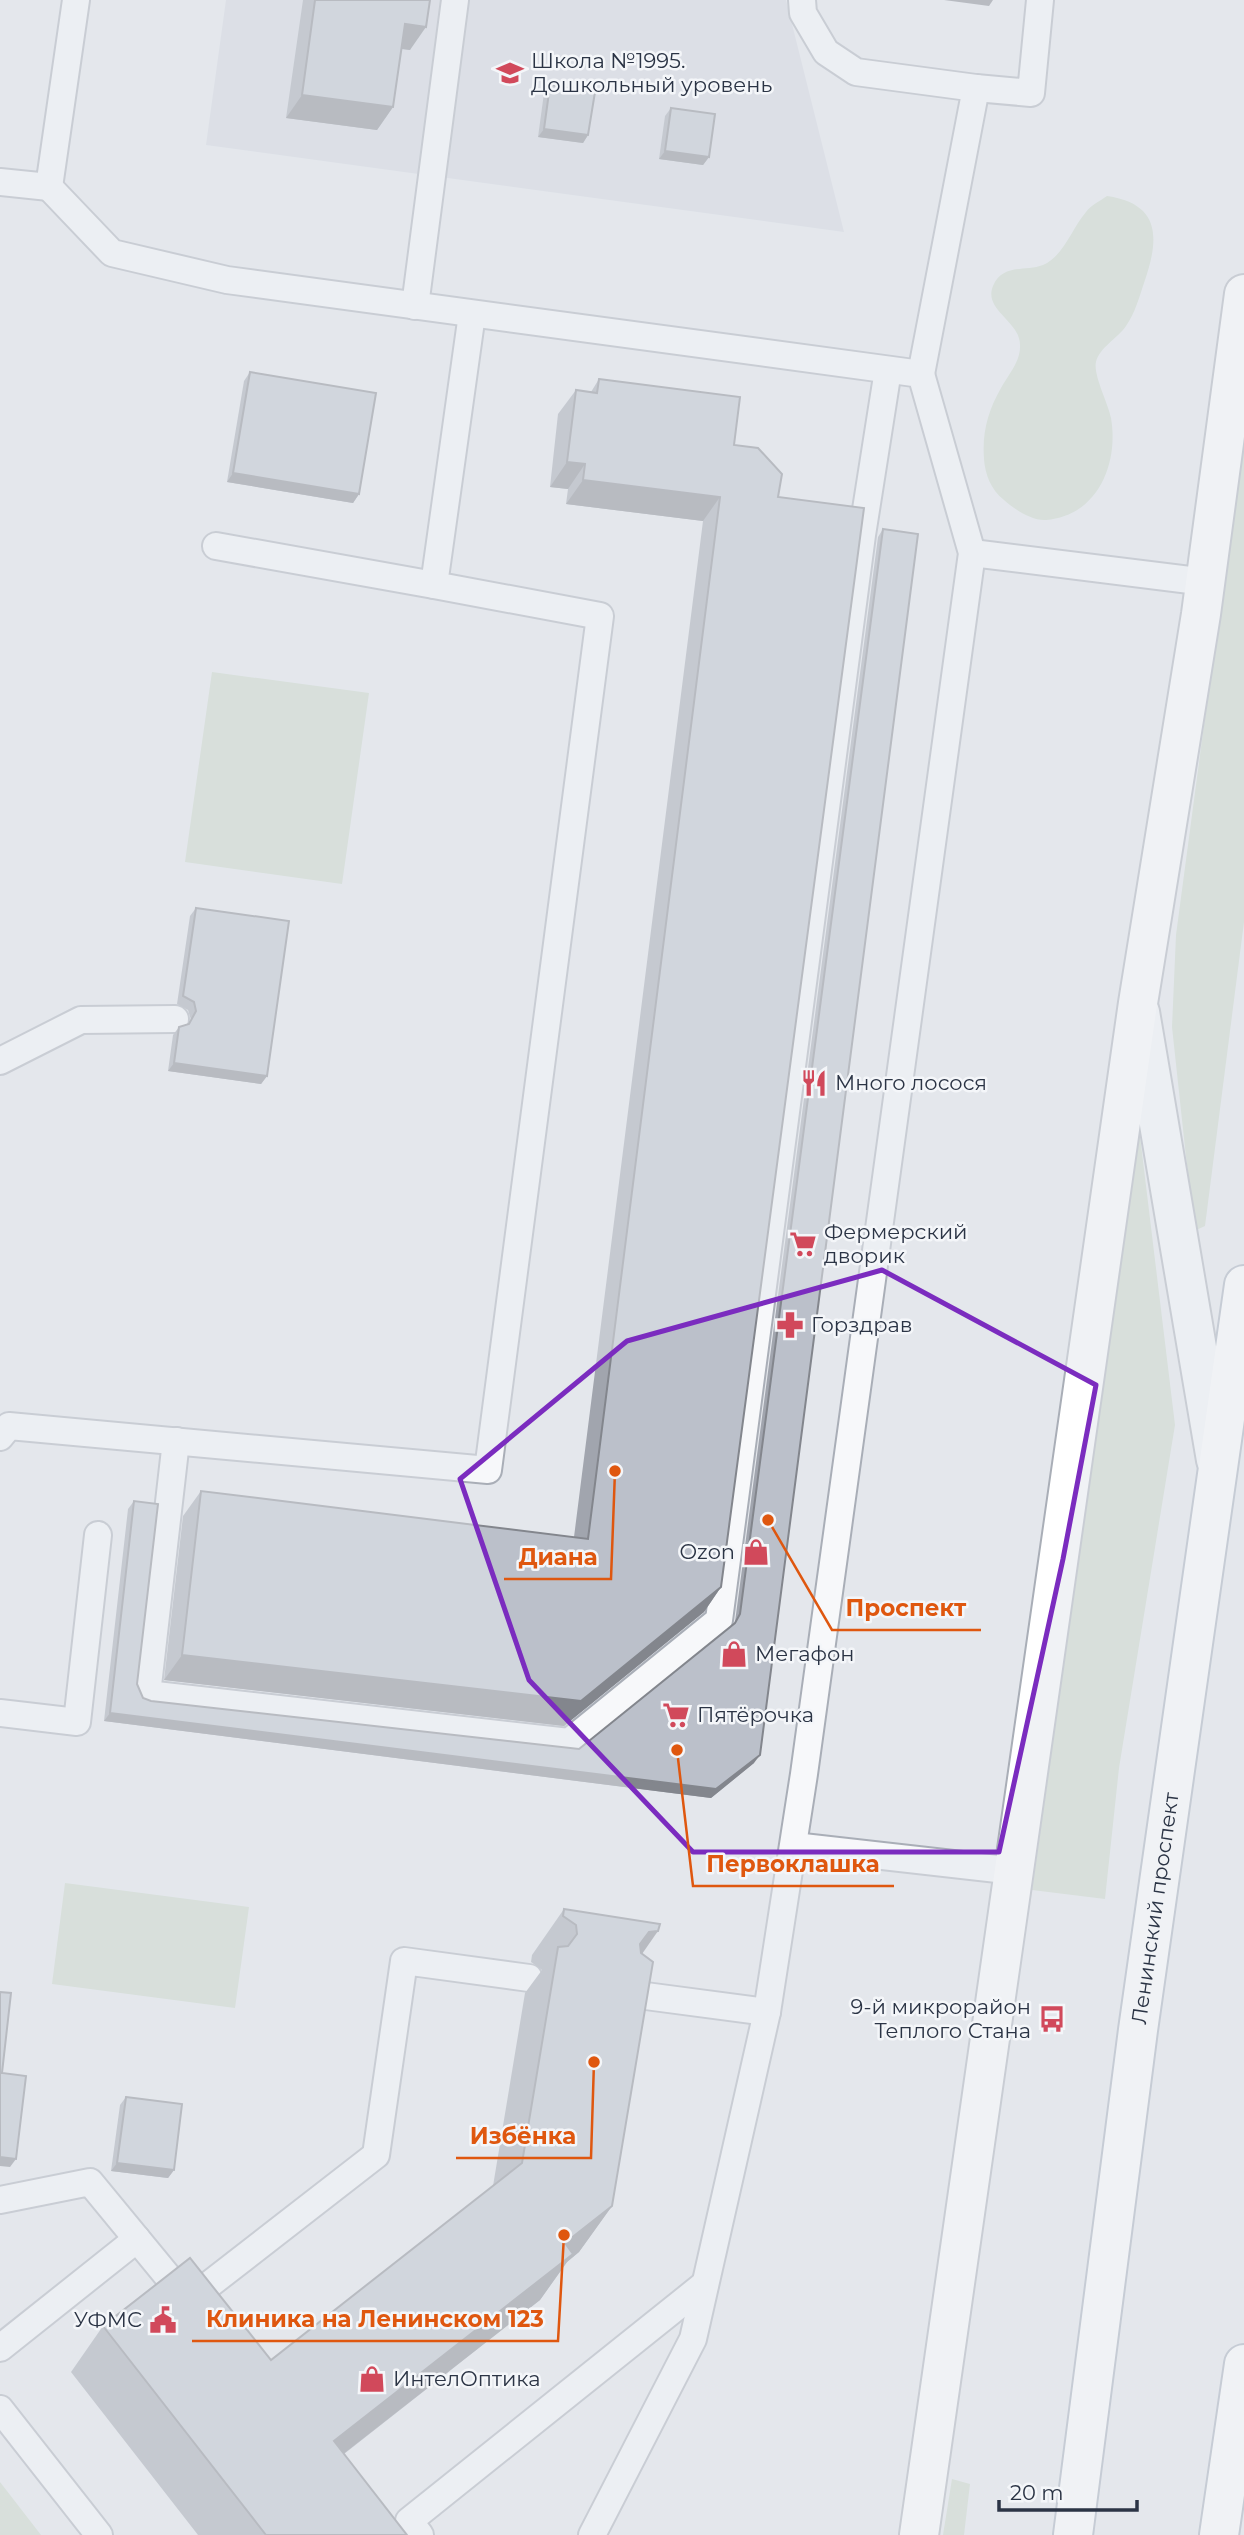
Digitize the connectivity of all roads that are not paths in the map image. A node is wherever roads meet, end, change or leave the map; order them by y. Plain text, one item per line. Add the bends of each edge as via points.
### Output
1 (76, 0) edge
2 (455, 0) edge
3 (802, 0) edge
4 (1040, 0) edge
5 (976, 88) junction
6 (0, 182) edge
7 (48, 187) junction
8 (1244, 294) edge
9 (415, 306) junction
10 (472, 314) junction
11 (888, 370) junction
12 (921, 374) junction
13 (216, 546) dead end
14 (972, 553) junction
15 (1206, 582) junction
16 (434, 585) junction
17 (1138, 1003) junction
18 (175, 1018) dead end
19 (0, 1061) edge
20 (1244, 1285) edge
21 (0, 1437) edge
22 (176, 1441) junction
23 (1218, 1474) junction
24 (98, 1535) dead end
25 (0, 1713) edge
26 (794, 1846) junction
27 (1015, 1871) junction
28 (529, 1978) dead end
29 (623, 1993) edge
30 (767, 2012) junction
31 (0, 2200) edge
32 (137, 2239) junction
33 (705, 2284) junction
34 (0, 2348) edge
35 (1244, 2364) edge
36 (0, 2409) edge
37 (99, 2535) edge
38 (420, 2535) edge
39 (592, 2535) edge
40 (919, 2535) edge
41 (1073, 2535) edge
42 (1219, 2535) edge

1 - 7 lane
2 - 9 lane
3 - 5 lane via 803,13 826,52 856,72
4 - 5 lane via 1031,93
5 - 12 lane
6 - 7 lane
7 - 9 lane via 112,253 227,280
8 - 15 main road
9 - 10 lane
10 - 11 lane
10 - 16 lane
11 - 12 lane
11 - 22 lane via 860,548 719,1620 569,1742 147,1694
12 - 14 lane
13 - 16 lane
14 - 15 lane
14 - 26 lane
15 - 17 main road
16 - 22 lane via 600,616 488,1470
17 - 23 street
17 - 27 main road
18 - 19 lane via 81,1020
20 - 23 main road, Ленинский проспект
21 - 22 lane via 9,1426
23 - 41 main road, Ленинский проспект
24 - 25 lane via 77,1721
26 - 27 lane
26 - 30 lane
27 - 40 main road
28 - 32 lane via 404,1961 376,2155 188,2301
29 - 30 lane
30 - 33 lane
31 - 32 lane via 90,2182
32 - 34 lane
33 - 38 lane via 409,2521
33 - 39 lane via 693,2339
35 - 42 main road
36 - 37 lane

